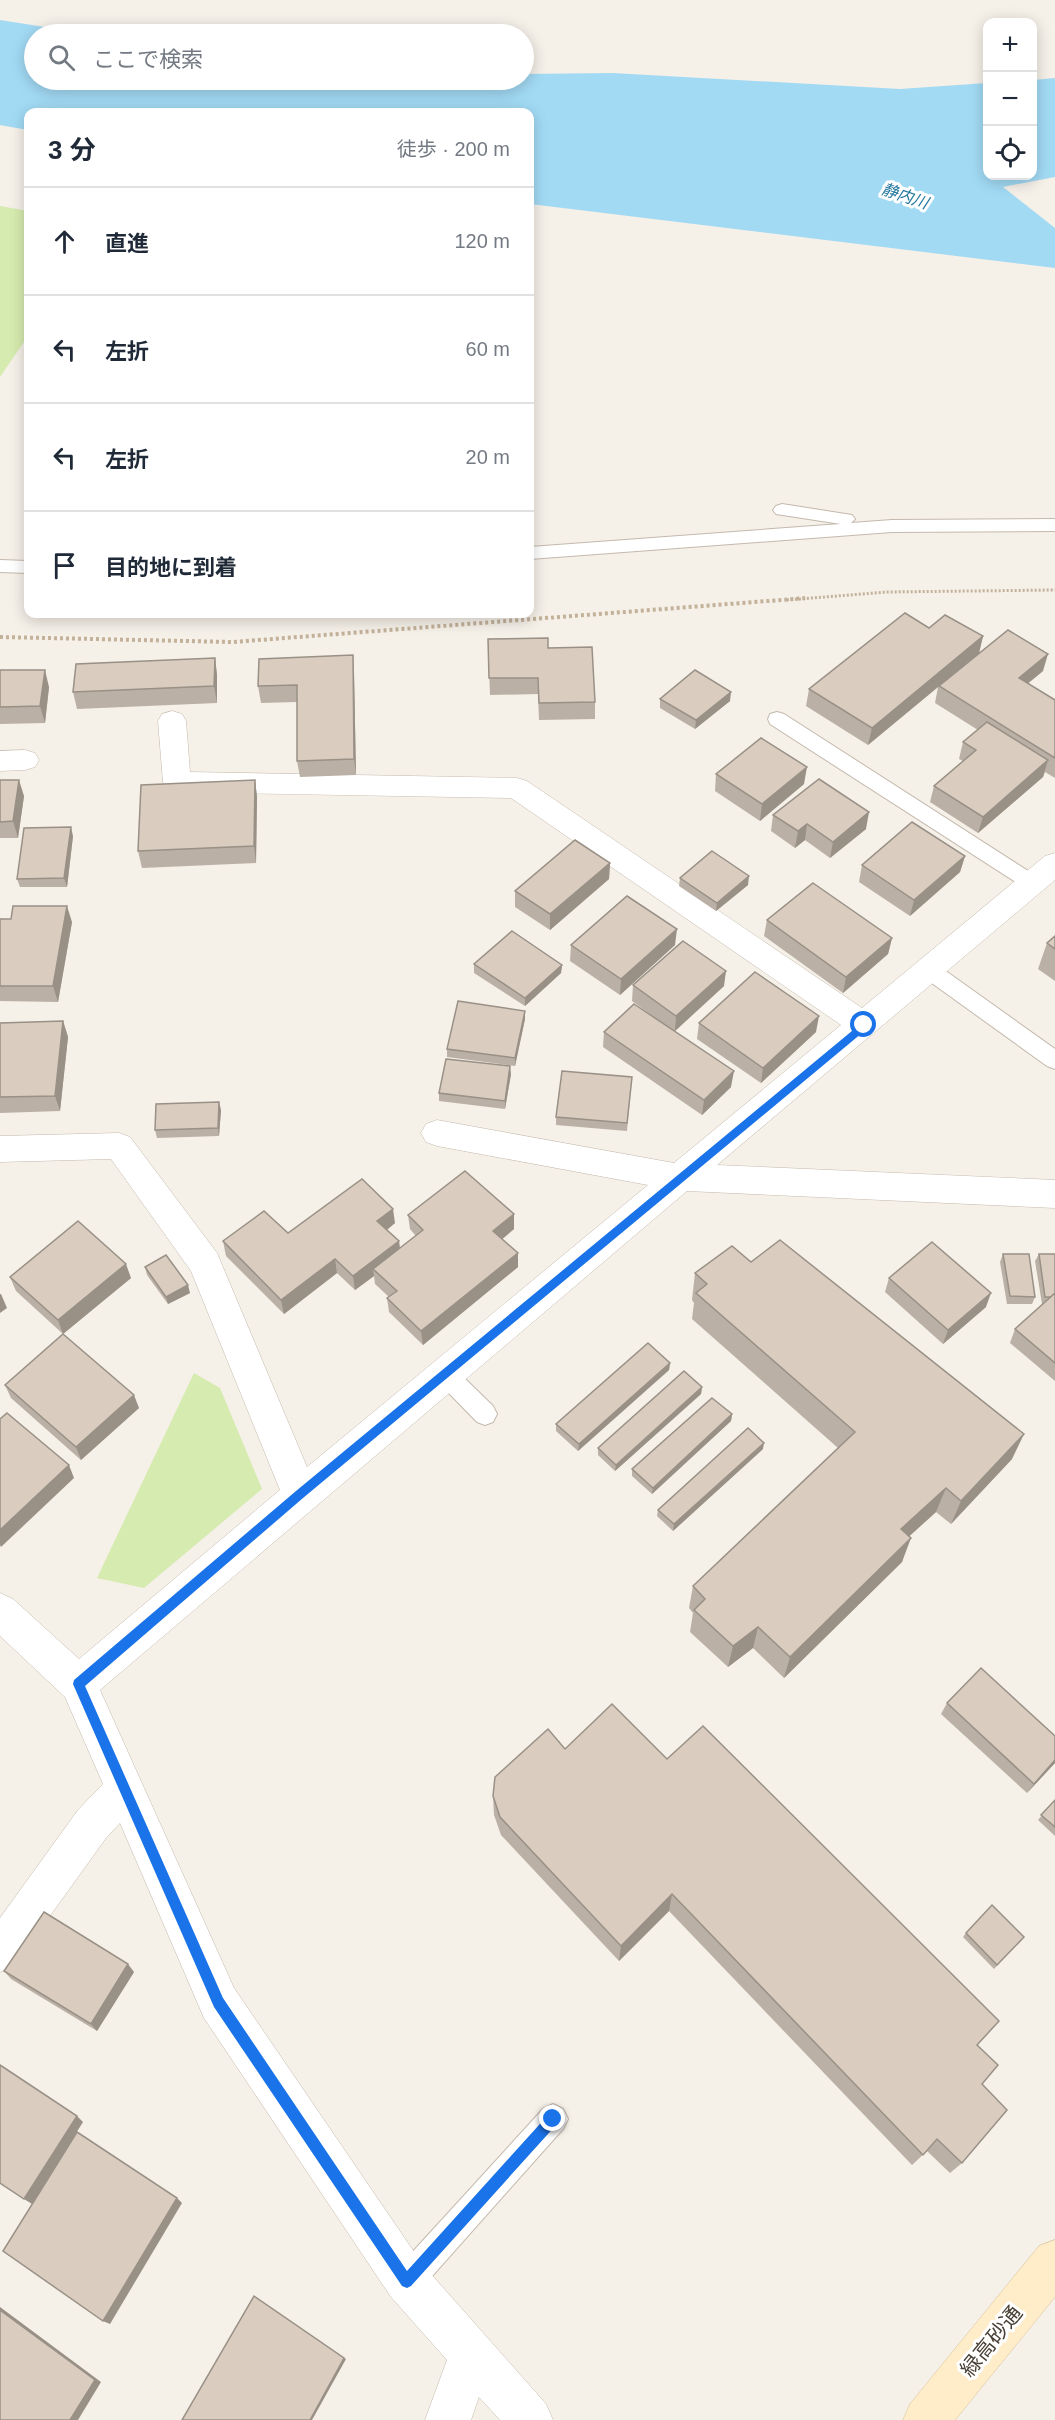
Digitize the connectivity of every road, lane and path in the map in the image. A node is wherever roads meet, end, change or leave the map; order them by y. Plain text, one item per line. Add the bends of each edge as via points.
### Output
1 (782, 510) dead end
2 (1055, 525) edge
3 (892, 526) junction
4 (534, 553) edge
5 (0, 566) edge
6 (24, 567) edge
7 (1055, 590) edge
8 (0, 637) edge
9 (777, 720) dead end
10 (172, 721) dead end
11 (1055, 864) edge
12 (1032, 883) junction
13 (929, 970) junction
14 (864, 1025) junction
15 (1055, 1059) edge
16 (437, 1133) dead end
17 (0, 1149) edge
18 (678, 1177) junction
19 (1055, 1194) edge
20 (445, 1374) junction
21 (485, 1414) dead end
22 (300, 1495) junction
23 (0, 1611) edge
24 (78, 1684) junction
25 (125, 1789) junction
26 (0, 1952) edge
27 (553, 2119) dead end
28 (1055, 2262) edge
29 (407, 2282) junction
30 (471, 2355) junction
31 (448, 2420) edge
32 (530, 2420) edge
33 (926, 2420) edge

1 - 3 lane
2 - 3 lane
3 - 4 lane
5 - 6 lane
7 - 8 path via 887,592 233,642
9 - 12 lane
10 - 14 street via 177,782 518,788
11 - 12 street
12 - 13 street
13 - 14 street
13 - 15 lane
14 - 18 street
16 - 18 street
17 - 22 street via 119,1146 205,1263
18 - 19 street
18 - 20 street
20 - 21 lane
20 - 22 street
22 - 24 street
23 - 24 street
24 - 25 street
25 - 26 street via 92,1824
25 - 29 street via 219,2003
27 - 29 lane
28 - 33 street, 緑高砂通
29 - 30 street
30 - 31 street
30 - 32 street

